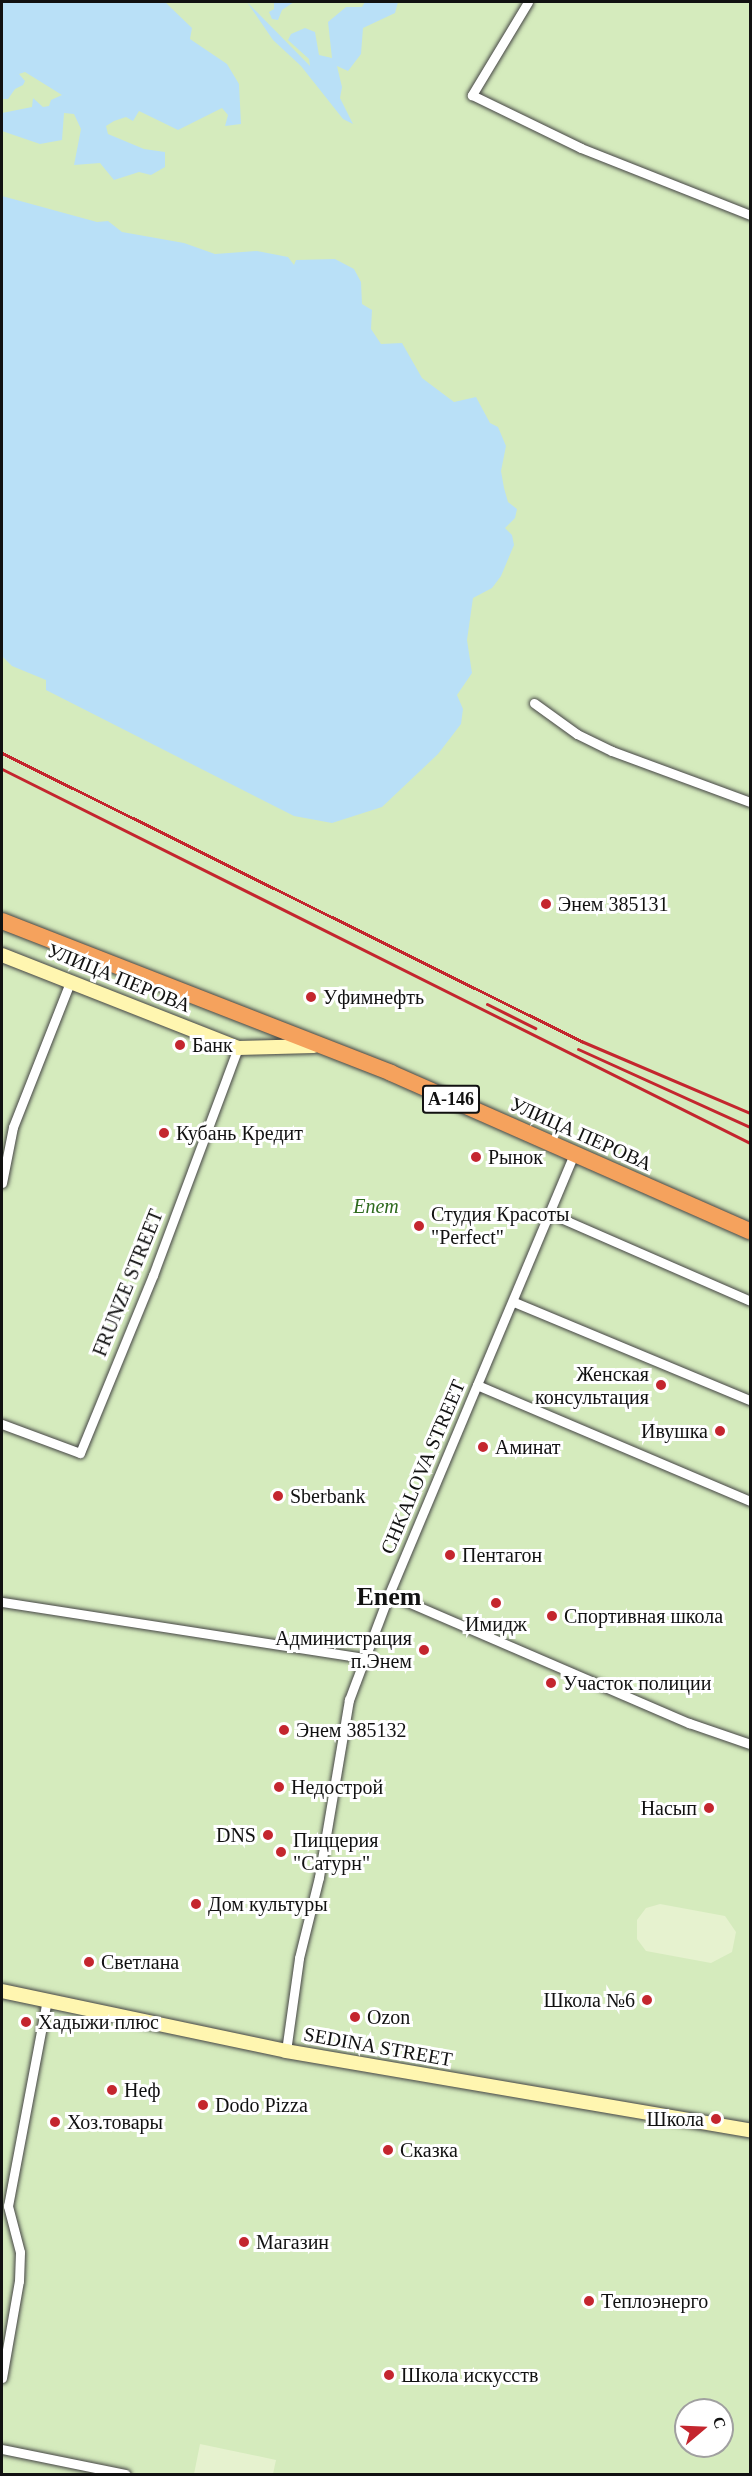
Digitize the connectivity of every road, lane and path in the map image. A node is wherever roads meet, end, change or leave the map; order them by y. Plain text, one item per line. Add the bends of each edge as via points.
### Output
1 (528, 2) edge
2 (750, 215) edge
3 (534, 703) dead end
4 (750, 802) edge
5 (2, 921) edge
6 (2, 955) edge
7 (71, 980) junction
8 (328, 1047) junction
9 (238, 1048) junction
10 (2, 1122) edge
11 (13, 1127) junction
12 (574, 1154) junction
13 (2, 1183) edge
14 (549, 1213) junction
15 (750, 1231) edge
16 (750, 1301) edge
17 (514, 1302) junction
18 (477, 1385) junction
19 (750, 1400) edge
20 (2, 1424) edge
21 (750, 1501) edge
22 (389, 1594) junction
23 (2, 1602) edge
24 (363, 1658) junction
25 (750, 1744) edge
26 (2, 1991) edge
27 (47, 1999) junction
28 (286, 2051) junction
29 (750, 2130) edge
30 (2, 2378) edge
31 (2, 2449) edge
32 (125, 2475) edge

1 - 2 street via 472,95 581,148
3 - 4 street via 577,734 612,751
5 - 8 highway, УЛИЦА ПЕРОВА / А-146
6 - 7 street, УЛИЦА ПЕРОВА
7 - 9 street, УЛИЦА ПЕРОВА
7 - 11 street
8 - 9 street, УЛИЦА ПЕРОВА
8 - 12 highway, УЛИЦА ПЕРОВА / А-146
9 - 20 street, FRUNZE STREET via 153,1275 80,1453
10 - 11 street
11 - 13 street
12 - 14 street, CHKALOVA STREET
12 - 15 highway, УЛИЦА ПЕРОВА / А-146
14 - 16 street
14 - 17 street, CHKALOVA STREET
17 - 18 street, CHKALOVA STREET
17 - 19 street
18 - 21 street
18 - 22 street, CHKALOVA STREET
22 - 24 street, CHKALOVA STREET
22 - 25 street via 667,1714
23 - 24 street
24 - 28 street, CHKALOVA STREET via 349,1700
26 - 27 street, SEDINA STREET
27 - 28 street, SEDINA STREET
27 - 30 street via 9,2206 20,2252 19,2281
28 - 29 street, SEDINA STREET
31 - 32 street

